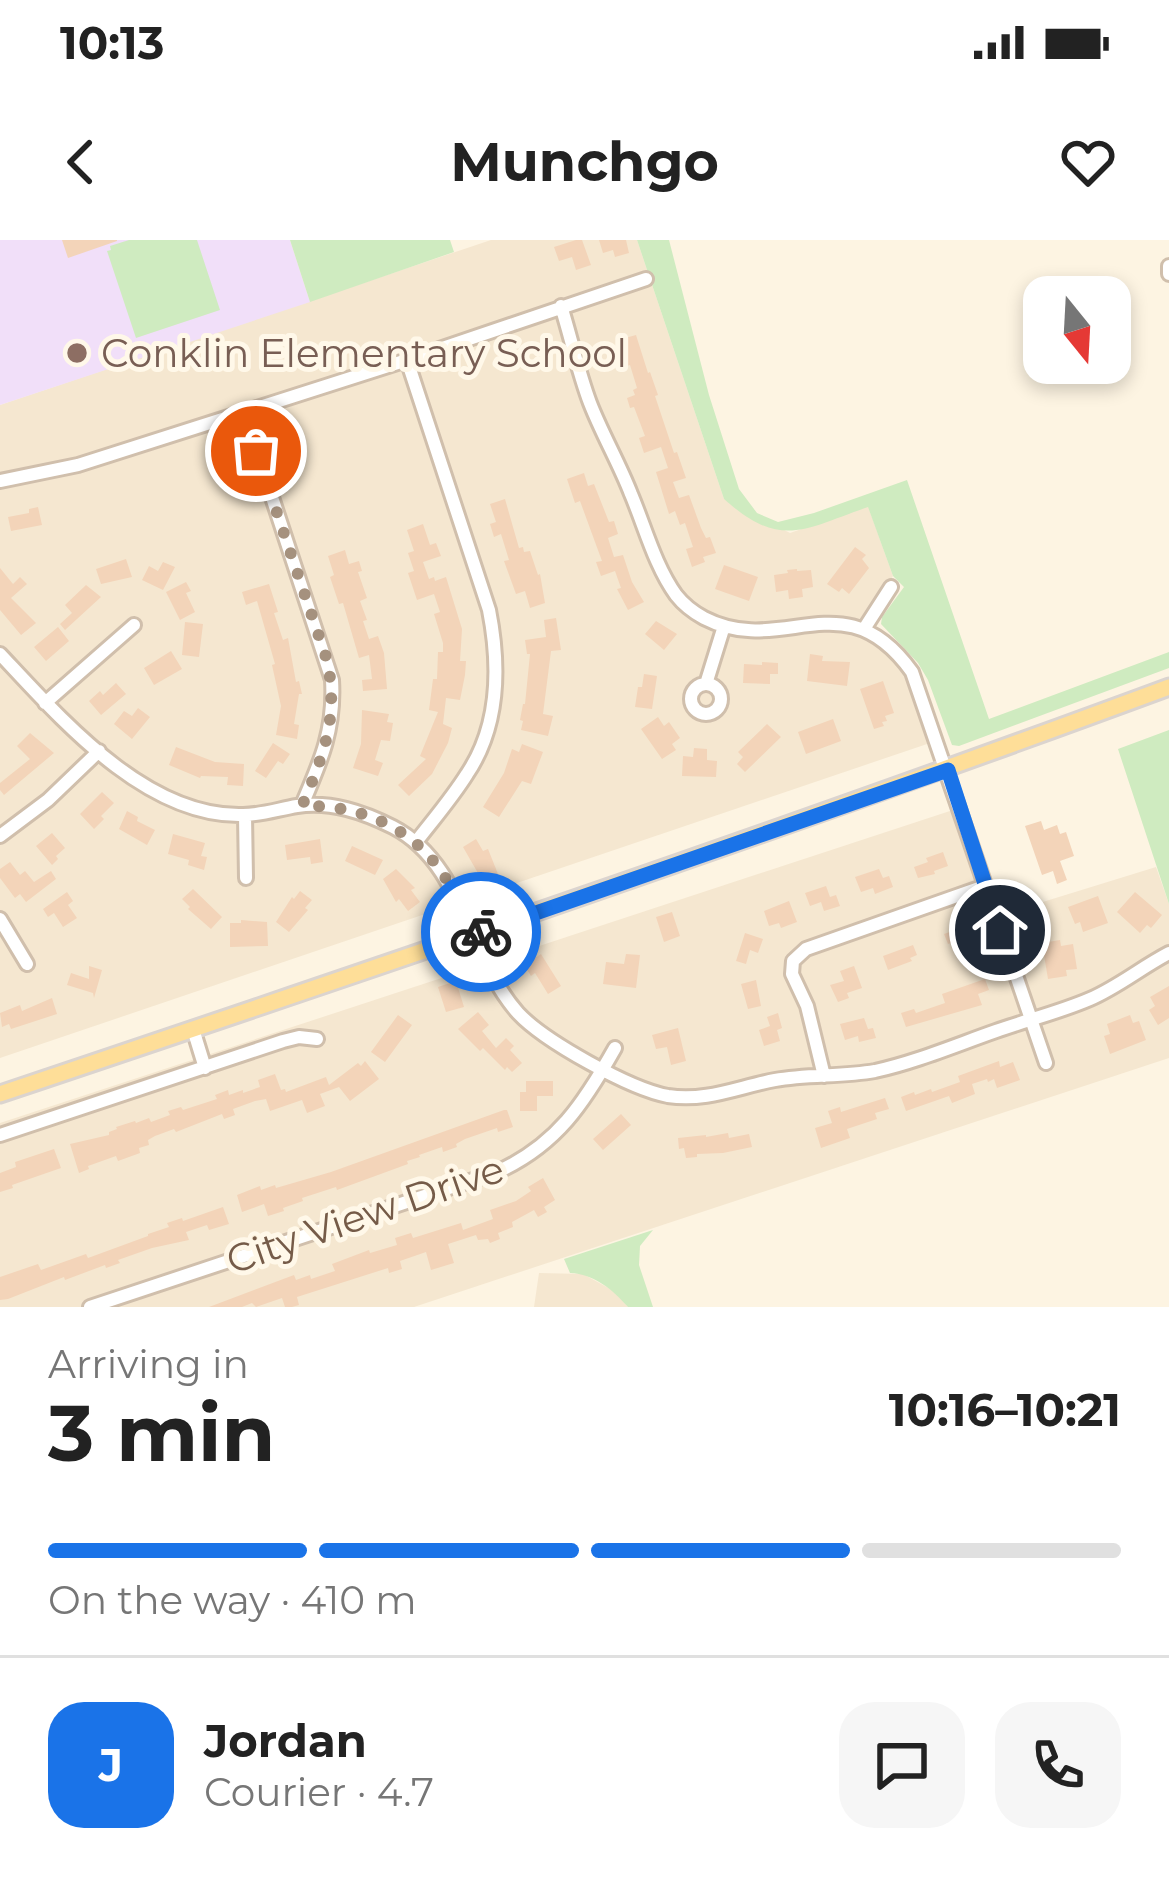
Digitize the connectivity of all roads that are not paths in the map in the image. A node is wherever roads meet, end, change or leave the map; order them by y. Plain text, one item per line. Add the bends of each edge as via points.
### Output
1 (646, 279) dead end
2 (561, 306) junction
3 (407, 360) junction
4 (244, 412) junction
5 (0, 482) edge
6 (891, 587) dead end
7 (134, 625) dead end
8 (724, 626) junction
9 (864, 628) junction
10 (0, 654) edge
11 (706, 684) dead end
12 (1169, 687) edge
13 (46, 703) junction
14 (99, 751) junction
15 (948, 770) junction
16 (302, 806) junction
17 (245, 815) junction
18 (0, 836) edge
19 (416, 842) junction
20 (246, 878) dead end
21 (986, 886) junction
22 (0, 919) edge
23 (472, 935) junction
24 (1169, 953) edge
25 (27, 964) dead end
26 (1031, 1018) junction
27 (193, 1029) junction
28 (316, 1039) dead end
29 (615, 1048) dead end
30 (1046, 1063) dead end
31 (205, 1067) junction
32 (603, 1069) junction
33 (824, 1076) junction
34 (0, 1094) edge
35 (0, 1136) edge
36 (90, 1307) edge

1 - 2 street
2 - 3 street
2 - 8 street via 590,404 668,580 682,602
3 - 4 street
3 - 19 street via 496,644 495,696 480,752
4 - 5 street
4 - 16 street via 332,680 332,721
6 - 9 street
7 - 13 street
8 - 9 street
8 - 11 street
9 - 15 street via 912,672
10 - 13 street
12 - 15 main road
13 - 14 street
14 - 17 street via 165,798
14 - 18 street
15 - 21 street
15 - 23 main road
16 - 17 street
16 - 19 street via 350,810
17 - 20 street
19 - 23 street via 445,876
21 - 26 street
21 - 33 street via 797,955 794,980
22 - 25 street
23 - 27 main road
23 - 32 street via 519,1013
24 - 26 street via 1090,999
26 - 30 street
26 - 33 street via 891,1066
27 - 31 street
27 - 34 main road
28 - 31 street via 283,1041
29 - 32 street, City View Drive
31 - 35 street
32 - 33 street via 643,1089 700,1098
32 - 36 street, City View Drive via 557,1133 497,1172

